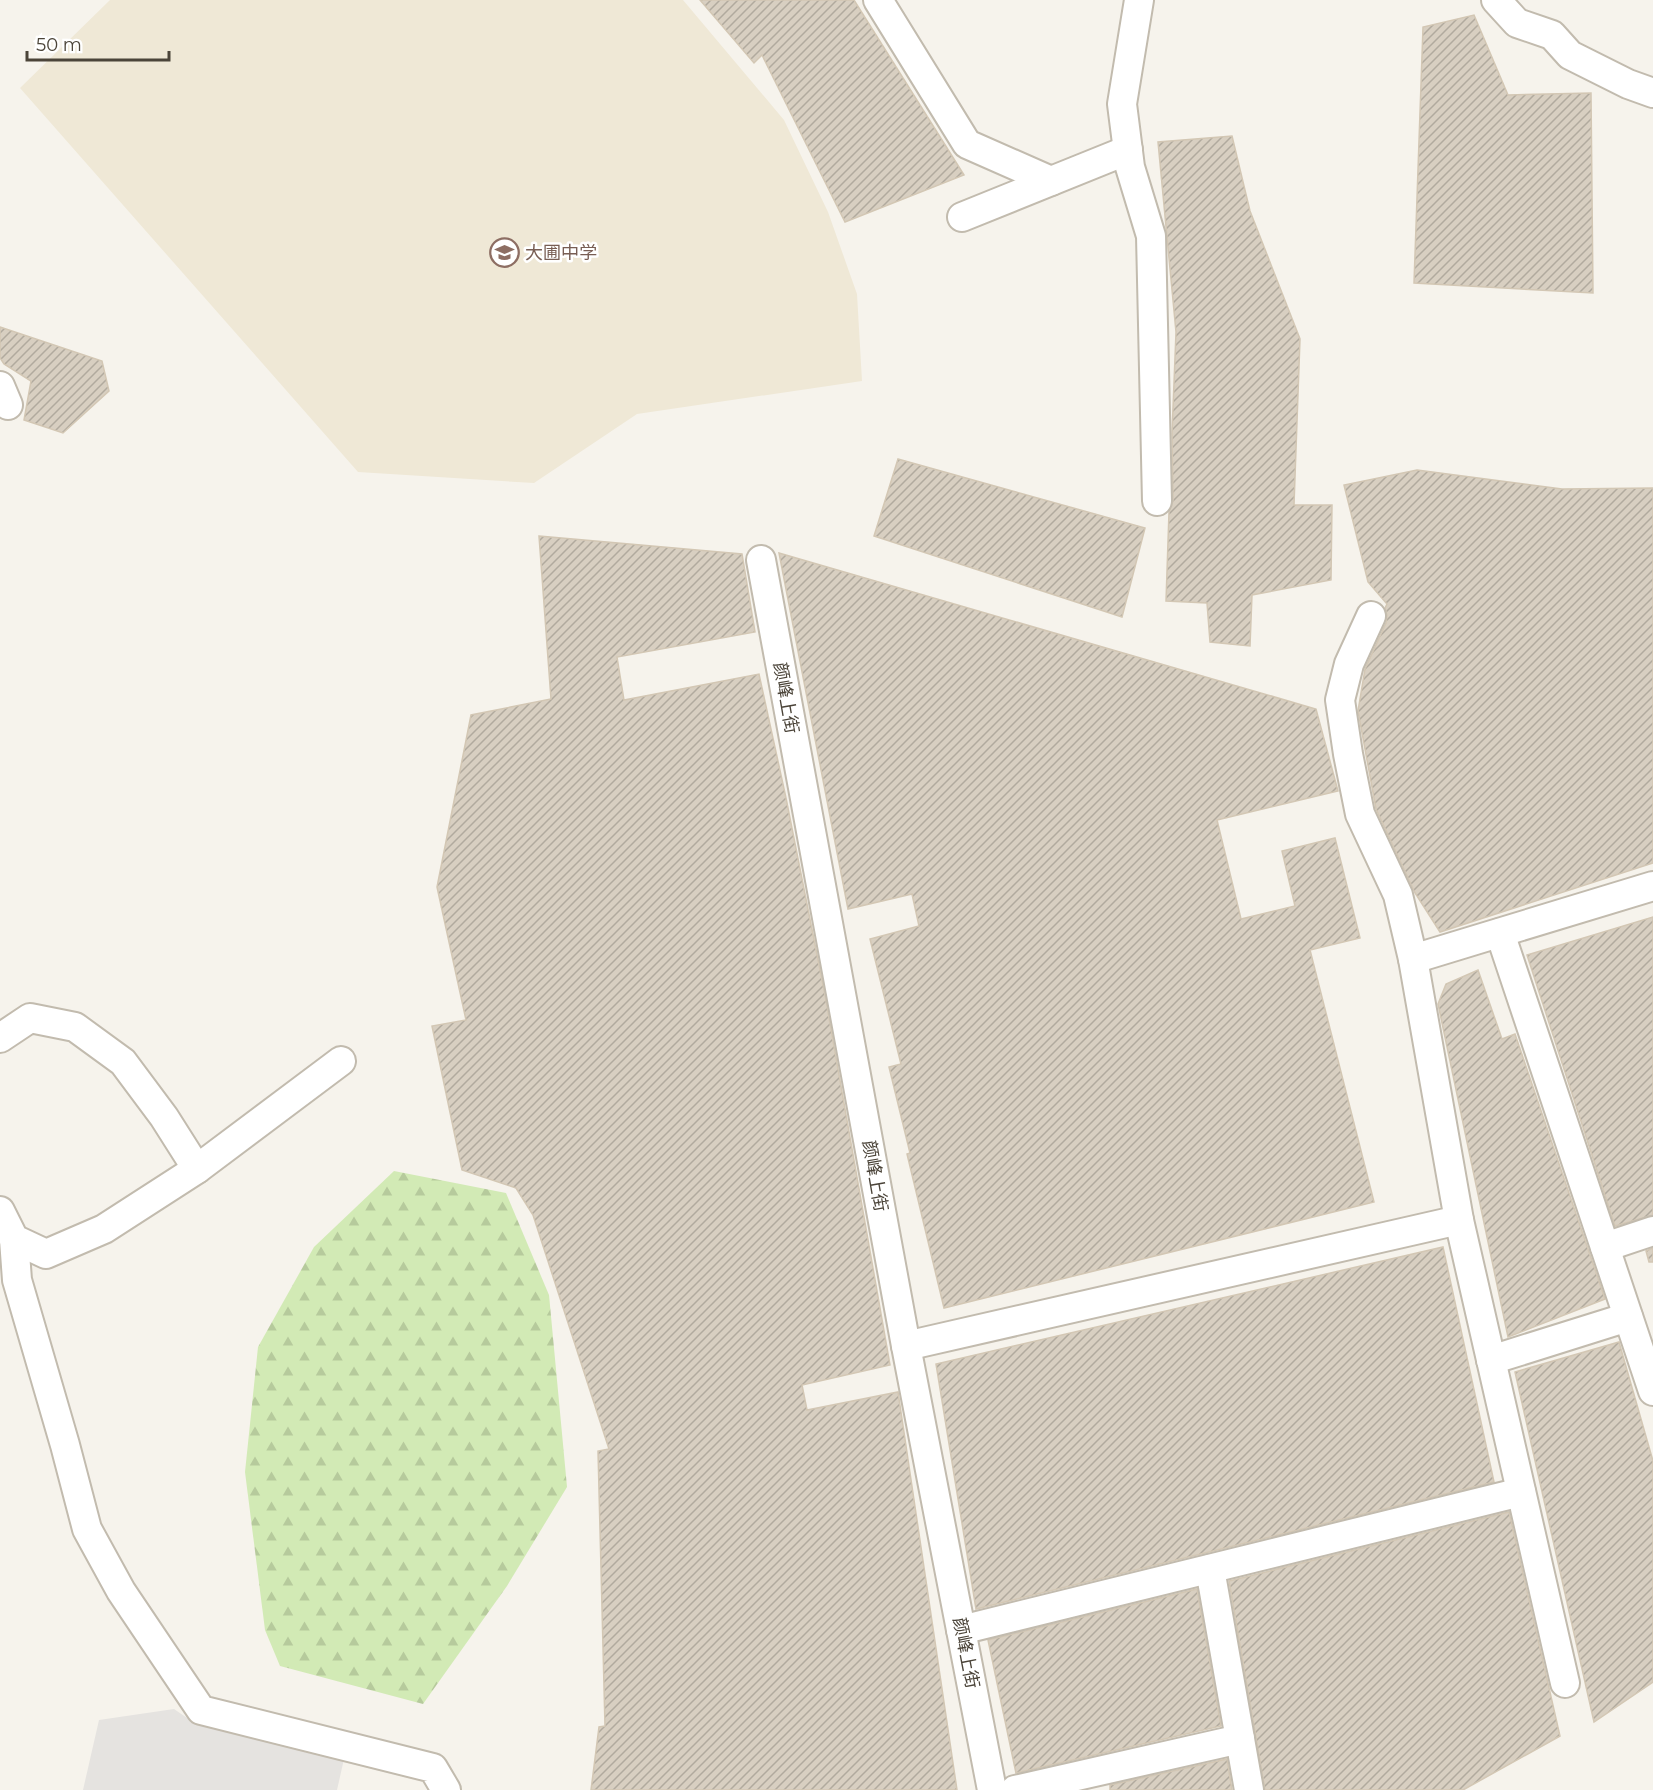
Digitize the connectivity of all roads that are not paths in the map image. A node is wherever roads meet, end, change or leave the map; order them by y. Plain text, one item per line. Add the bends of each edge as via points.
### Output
1 (878, 0) edge
2 (1139, 0) edge
3 (1496, 0) edge
4 (1653, 93) edge
5 (1128, 150) junction
6 (1051, 181) junction
7 (962, 218) dead end
8 (1157, 501) dead end
9 (761, 560) dead end
10 (1371, 616) dead end
11 (1653, 886) edge
12 (1500, 933) junction
13 (1413, 959) junction
14 (0, 1038) edge
15 (341, 1060) dead end
16 (197, 1169) junction
17 (0, 1211) edge
18 (1459, 1220) junction
19 (1653, 1231) edge
20 (14, 1239) junction
21 (1605, 1247) junction
22 (1628, 1317) junction
23 (906, 1346) junction
24 (1491, 1360) junction
25 (1653, 1391) edge
26 (1521, 1492) junction
27 (1210, 1569) junction
28 (961, 1630) junction
29 (1565, 1683) dead end
30 (1240, 1739) junction
31 (446, 1790) edge
32 (992, 1790) edge
33 (1015, 1790) edge
34 (1249, 1790) edge

1 - 6 street via 967,144
2 - 5 street via 1122,104
3 - 4 street via 1517,23 1552,35 1570,55
5 - 6 street
5 - 8 street via 1151,236
6 - 7 street
9 - 23 street, 颜峰上街
10 - 13 street via 1349,664 1340,700 1360,814 1398,895
11 - 12 street
12 - 13 street
12 - 21 street
13 - 18 street
14 - 16 street via 30,1018 75,1027 123,1062
15 - 16 street
16 - 20 street via 104,1229 46,1254
17 - 20 street
18 - 23 street
18 - 24 street
19 - 21 street
20 - 31 street via 17,1280 87,1529 121,1591 201,1710 433,1768
21 - 22 street
22 - 24 street
22 - 25 street
23 - 28 street, 颜峰上街
24 - 26 street
26 - 27 street
26 - 29 street
27 - 28 street
27 - 30 street
28 - 32 street, 颜峰上街
30 - 33 street
30 - 34 street

